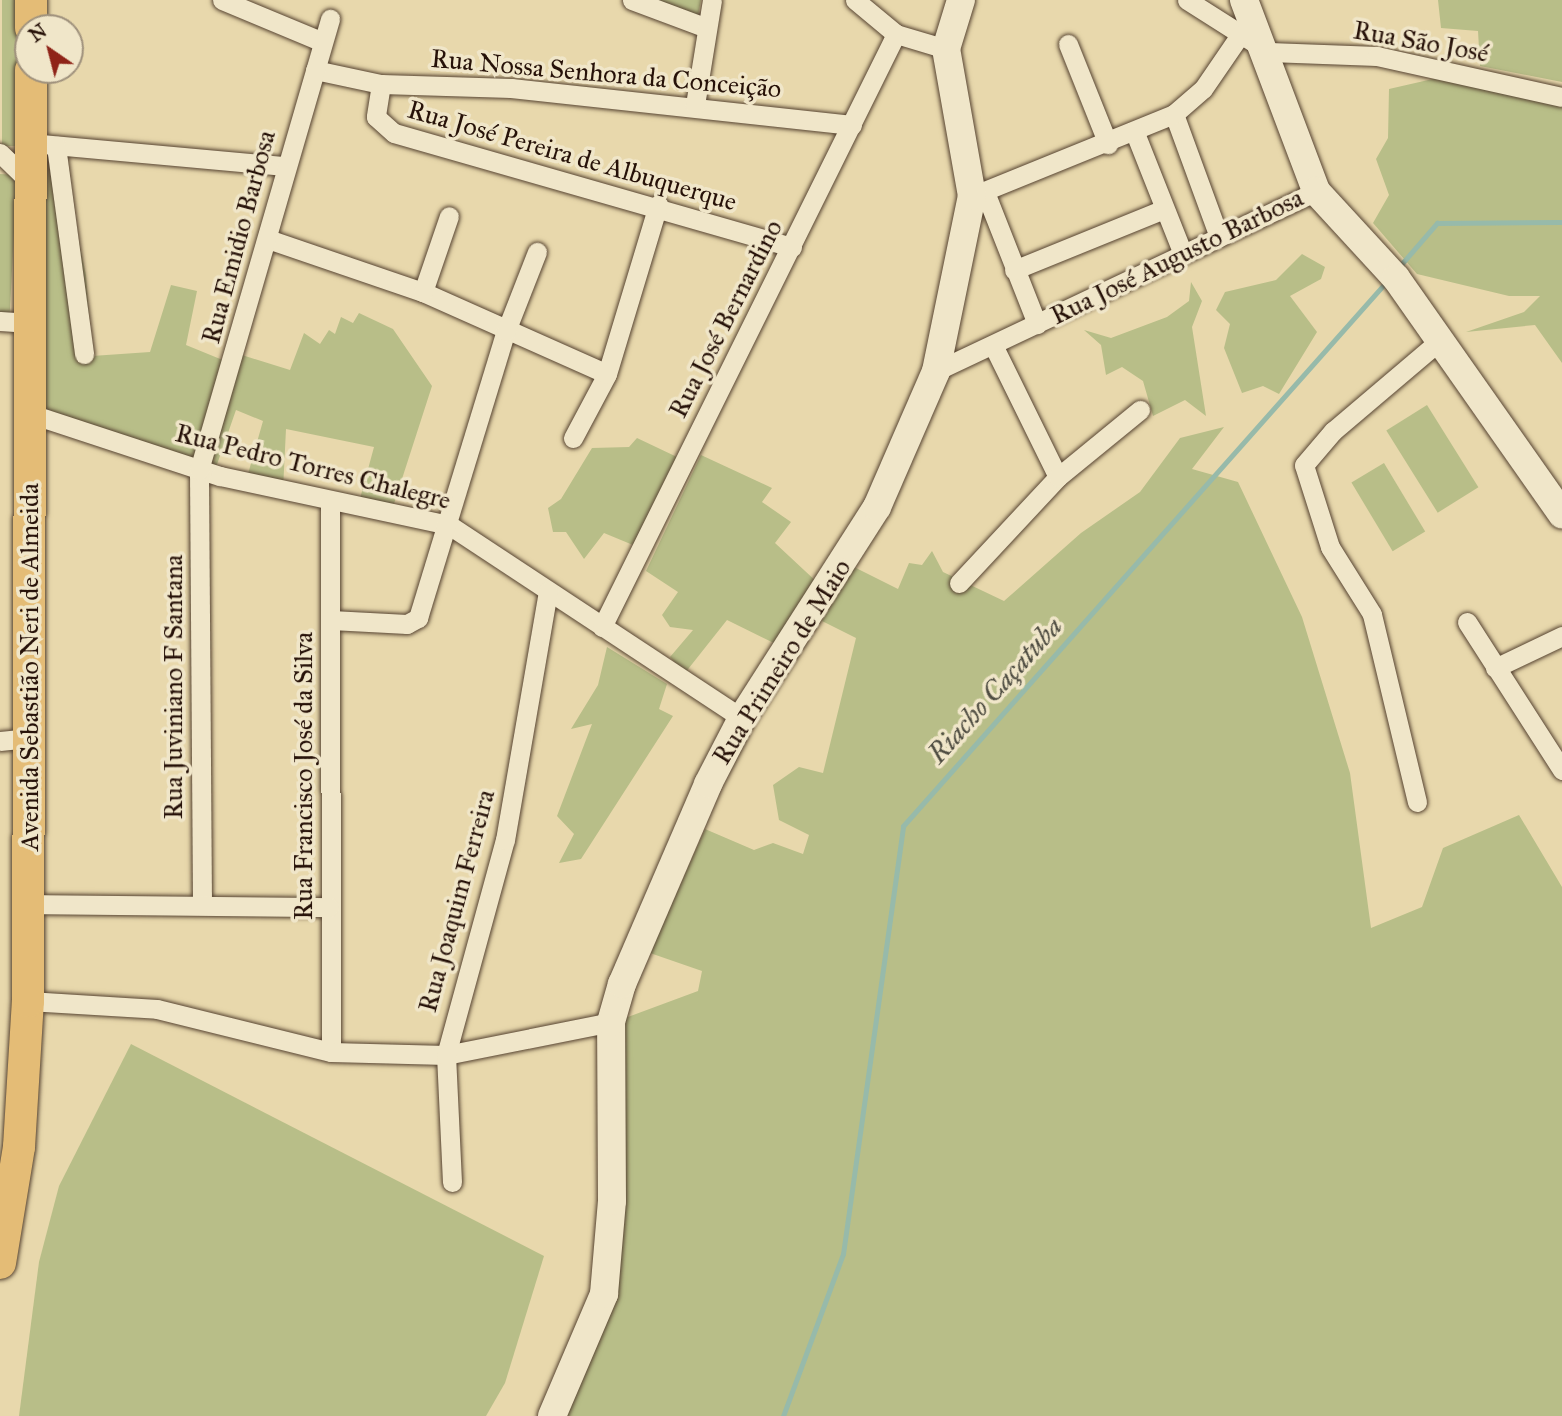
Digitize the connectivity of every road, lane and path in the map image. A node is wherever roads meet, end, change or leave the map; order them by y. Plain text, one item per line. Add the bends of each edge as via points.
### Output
1 (222, 0) edge
2 (632, 0) edge
3 (712, 0) edge
4 (855, 0) edge
5 (961, 0) edge
6 (1187, 0) edge
7 (1244, 0) edge
8 (330, 19) dead end
9 (707, 28) junction
10 (896, 34) junction
11 (1240, 35) junction
12 (323, 42) junction
13 (1068, 44) dead end
14 (946, 49) junction
15 (1269, 52) junction
16 (315, 70) junction
17 (33, 84) edge
18 (381, 84) junction
19 (1562, 97) edge
20 (695, 105) junction
21 (1174, 114) junction
22 (852, 125) junction
23 (1135, 133) junction
24 (44, 144) junction
25 (1108, 144) junction
26 (0, 153) edge
27 (284, 166) junction
28 (32, 184) junction
29 (1317, 191) junction
30 (978, 194) junction
31 (658, 205) junction
32 (1164, 209) junction
33 (449, 216) dead end
34 (1219, 237) junction
35 (268, 239) junction
36 (792, 247) junction
37 (537, 252) dead end
38 (1183, 254) junction
39 (1014, 271) junction
40 (423, 292) junction
41 (15, 322) edge
42 (1037, 324) junction
43 (506, 331) junction
44 (1439, 341) junction
45 (993, 345) junction
46 (84, 354) dead end
47 (936, 371) junction
48 (607, 374) junction
49 (1140, 410) dead end
50 (31, 414) junction
51 (573, 438) dead end
52 (199, 470) junction
53 (1058, 477) junction
54 (330, 501) junction
55 (1562, 514) edge
56 (449, 525) junction
57 (959, 583) dead end
58 (548, 592) junction
59 (331, 621) junction
60 (1467, 622) dead end
61 (602, 626) junction
62 (1562, 636) edge
63 (1495, 668) junction
64 (742, 718) junction
65 (14, 740) edge
66 (1562, 770) edge
67 (1417, 802) dead end
68 (202, 903) junction
69 (29, 904) junction
70 (329, 907) junction
71 (28, 1001) junction
72 (611, 1022) junction
73 (331, 1052) junction
74 (446, 1055) junction
75 (452, 1182) dead end
76 (0, 1263) edge
77 (552, 1416) edge

1 - 12 street
2 - 9 street
3 - 9 street
4 - 10 street
5 - 14 street
6 - 11 street
7 - 15 street
8 - 12 street, Rua Emidio Barbosa
9 - 20 street
10 - 14 street
10 - 22 street, Rua José Bernardino
11 - 15 street
11 - 21 street via 1203,89
12 - 16 street, Rua Emidio Barbosa
13 - 25 street
14 - 30 street, Rua Primeiro de Maio
15 - 19 street, Rua São José via 1377,56
15 - 29 street
16 - 18 street, Rua Nossa Senhora da Conceição
16 - 27 street, Rua Emidio Barbosa
17 - 24 main road, Avenida Sebastião Neri de Almeida
18 - 20 street, Rua Nossa Senhora da Conceição via 511,88
18 - 31 street, Rua José Pereira de Albuquerque via 376,117 394,133
20 - 22 street, Rua Nossa Senhora da Conceição
21 - 23 street
21 - 34 street
22 - 36 street, Rua José Bernardino
23 - 25 street
23 - 32 street
24 - 27 street
24 - 28 main road, Avenida Sebastião Neri de Almeida
24 - 46 street
25 - 30 street
26 - 28 street
27 - 35 street, Rua Emidio Barbosa
28 - 41 main road, Avenida Sebastião Neri de Almeida
29 - 34 street, Rua José Augusto Barbosa
29 - 44 street, Rua José Augusto Barbosa via 1396,278
30 - 39 street
30 - 47 street, Rua Primeiro de Maio
31 - 36 street, Rua José Pereira de Albuquerque
31 - 48 street
32 - 38 street
32 - 39 street
33 - 40 street
34 - 38 street, Rua José Augusto Barbosa
35 - 40 street
35 - 52 street, Rua Emidio Barbosa
36 - 61 street, Rua José Bernardino
37 - 43 street
38 - 42 street, Rua José Augusto Barbosa
39 - 42 street
40 - 43 street
41 - 50 main road, Avenida Sebastião Neri de Almeida
42 - 45 street, Rua José Augusto Barbosa
43 - 48 street
43 - 56 street
44 - 55 street, Rua José Augusto Barbosa
44 - 67 street via 1333,431 1304,465 1329,547 1372,614
45 - 47 street, Rua José Augusto Barbosa
45 - 53 street
47 - 64 street, Rua Primeiro de Maio via 877,507
48 - 51 street
49 - 53 street
50 - 52 street, Rua Pedro Torres Chalegre
50 - 65 main road, Avenida Sebastião Neri de Almeida
52 - 54 street, Rua Pedro Torres Chalegre
52 - 68 street, Rua Juviniano F Santana
53 - 57 street
54 - 56 street, Rua Pedro Torres Chalegre
54 - 59 street, Rua Francisco José da Silva
56 - 58 street, Rua Pedro Torres Chalegre
56 - 59 street via 416,621
58 - 61 street, Rua Pedro Torres Chalegre
58 - 74 street, Rua Joaquim Ferreira via 505,840
59 - 70 street, Rua Francisco José da Silva
60 - 63 street
61 - 64 street, Rua Pedro Torres Chalegre
62 - 63 street
63 - 66 street
64 - 72 street, Rua Primeiro de Maio via 678,852
65 - 69 main road, Avenida Sebastião Neri de Almeida
68 - 69 street
68 - 70 street
69 - 71 main road, Avenida Sebastião Neri de Almeida
70 - 73 street, Rua Francisco José da Silva
71 - 73 street via 157,1009
71 - 76 main road, Avenida Sebastião Neri de Almeida via 19,1147
72 - 74 street
72 - 77 street, Rua Primeiro de Maio via 612,1201 604,1294
73 - 74 street
74 - 75 street, Rua Joaquim Ferreira

